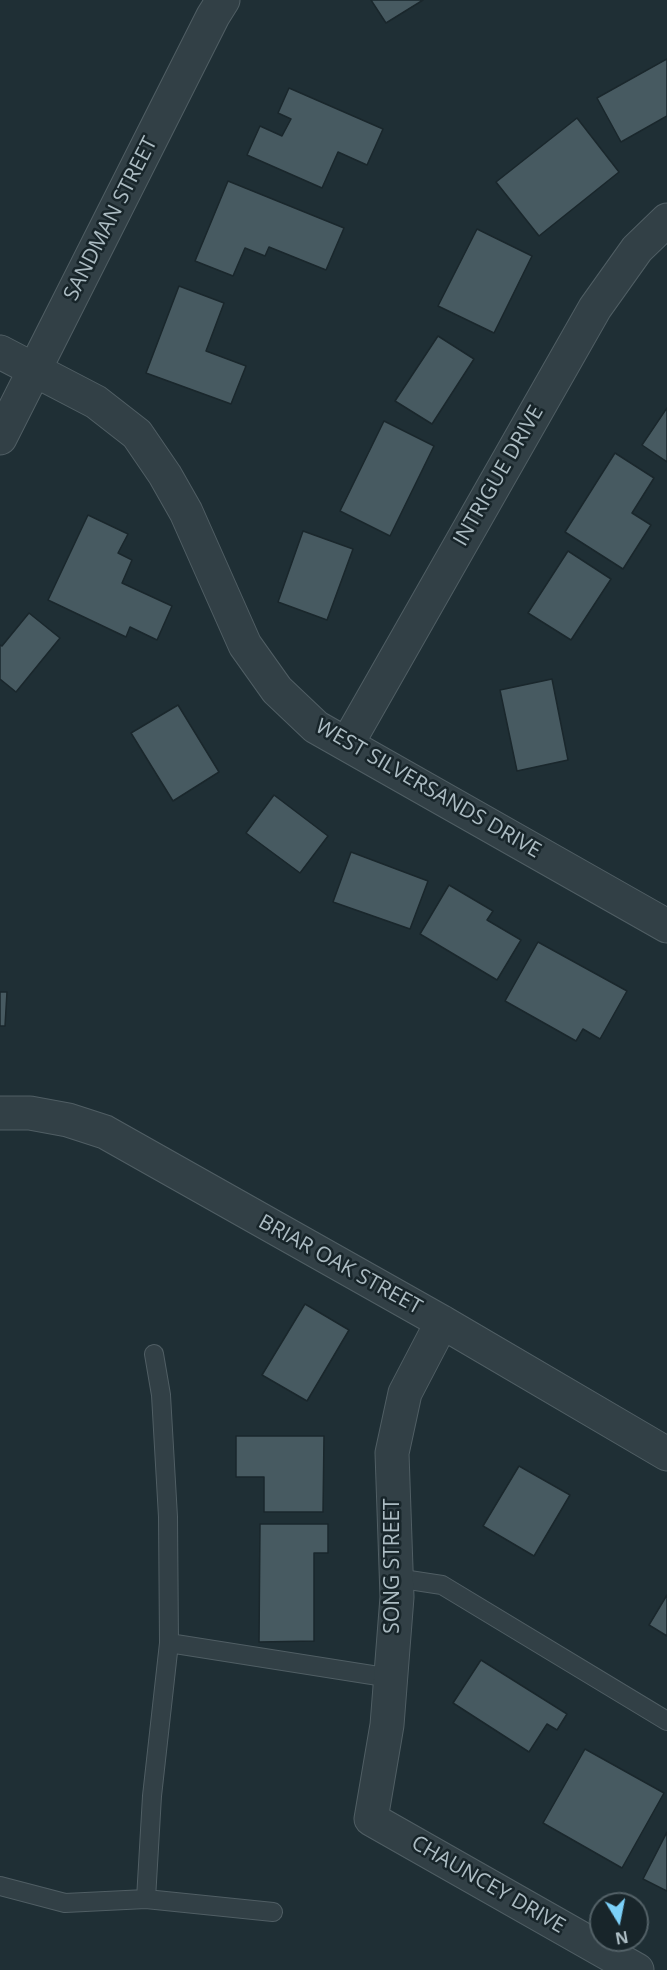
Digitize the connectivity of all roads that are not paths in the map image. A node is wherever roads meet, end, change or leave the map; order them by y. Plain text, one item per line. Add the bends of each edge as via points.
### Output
1 (223, 0) edge
2 (667, 220) edge
3 (0, 352) edge
4 (35, 369) junction
5 (0, 438) edge
6 (347, 744) junction
7 (667, 926) edge
8 (0, 1113) edge
9 (442, 1322) junction
10 (154, 1354) dead end
11 (667, 1455) edge
12 (396, 1578) junction
13 (169, 1643) junction
14 (391, 1678) junction
15 (667, 1720) edge
16 (371, 1819) joint
17 (0, 1886) edge
18 (146, 1899) junction
19 (273, 1912) dead end
20 (637, 1970) edge

1 - 4 street, SANDMAN STREET
2 - 6 street, INTRIGUE DRIVE via 637,249 595,308
3 - 4 street, WEST SILVERSANDS DRIVE
4 - 5 street, SANDMAN STREET
4 - 6 street, WEST SILVERSANDS DRIVE via 96,402 137,434 186,512 245,645 277,690 316,727
6 - 7 street, WEST SILVERSANDS DRIVE
8 - 9 street, BRIAR OAK STREET via 30,1113 105,1132
9 - 11 street, BRIAR OAK STREET
9 - 12 street, SONG STREET via 405,1393 392,1453
10 - 13 lane via 161,1395 168,1517
12 - 14 street, SONG STREET
12 - 15 lane via 442,1586
13 - 14 lane
13 - 18 lane via 152,1796
14 - 16 street, SONG STREET
16 - 20 street, CHAUNCEY DRIVE
17 - 18 lane via 65,1903
18 - 19 lane

